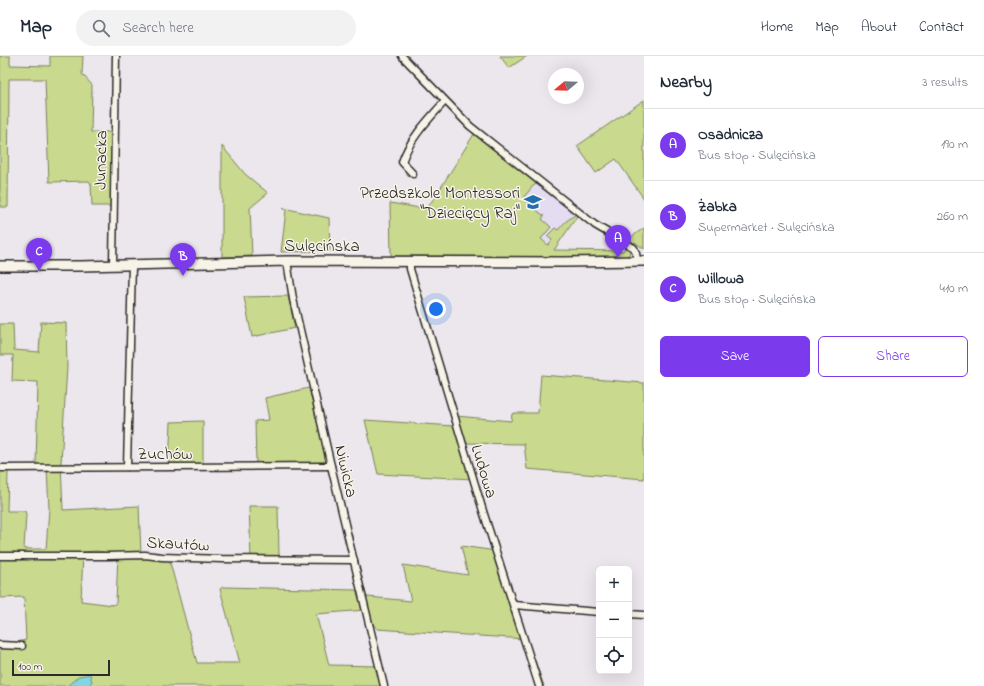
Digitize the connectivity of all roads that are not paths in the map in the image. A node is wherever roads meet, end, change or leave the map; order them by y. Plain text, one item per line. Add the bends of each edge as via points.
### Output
1 (116, 56) edge
2 (402, 56) edge
3 (445, 101) junction
4 (413, 174) dead end
5 (287, 261) junction
6 (640, 261) edge
7 (410, 262) junction
8 (132, 264) junction
9 (113, 265) junction
10 (0, 266) edge
11 (331, 466) junction
12 (127, 467) junction
13 (0, 468) edge
14 (0, 556) edge
15 (354, 560) junction
16 (514, 605) junction
17 (596, 612) edge
18 (632, 614) edge
19 (644, 615) edge
20 (0, 645) edge
21 (22, 646) dead end
22 (384, 686) edge
23 (539, 686) edge

1 - 9 street, Junacka
2 - 3 street
3 - 4 street via 422,126 406,149 402,162
3 - 6 street via 470,126 595,225 634,248
5 - 7 street, Sulęcińska
5 - 8 street, Sulęcińska
5 - 11 street, Niwicka via 293,299
6 - 7 street, Sulęcińska
7 - 16 street, Ludowa via 451,409
8 - 9 street, Sulęcińska
8 - 12 street
9 - 10 street, Sulęcińska
11 - 12 street, Zuchów
11 - 15 street, Niwicka
12 - 13 street, Zuchów
14 - 15 street, Skautów via 145,555 222,559
15 - 22 street, Niwicka
16 - 17 street
16 - 23 street, Ludowa
18 - 19 street
20 - 21 street

